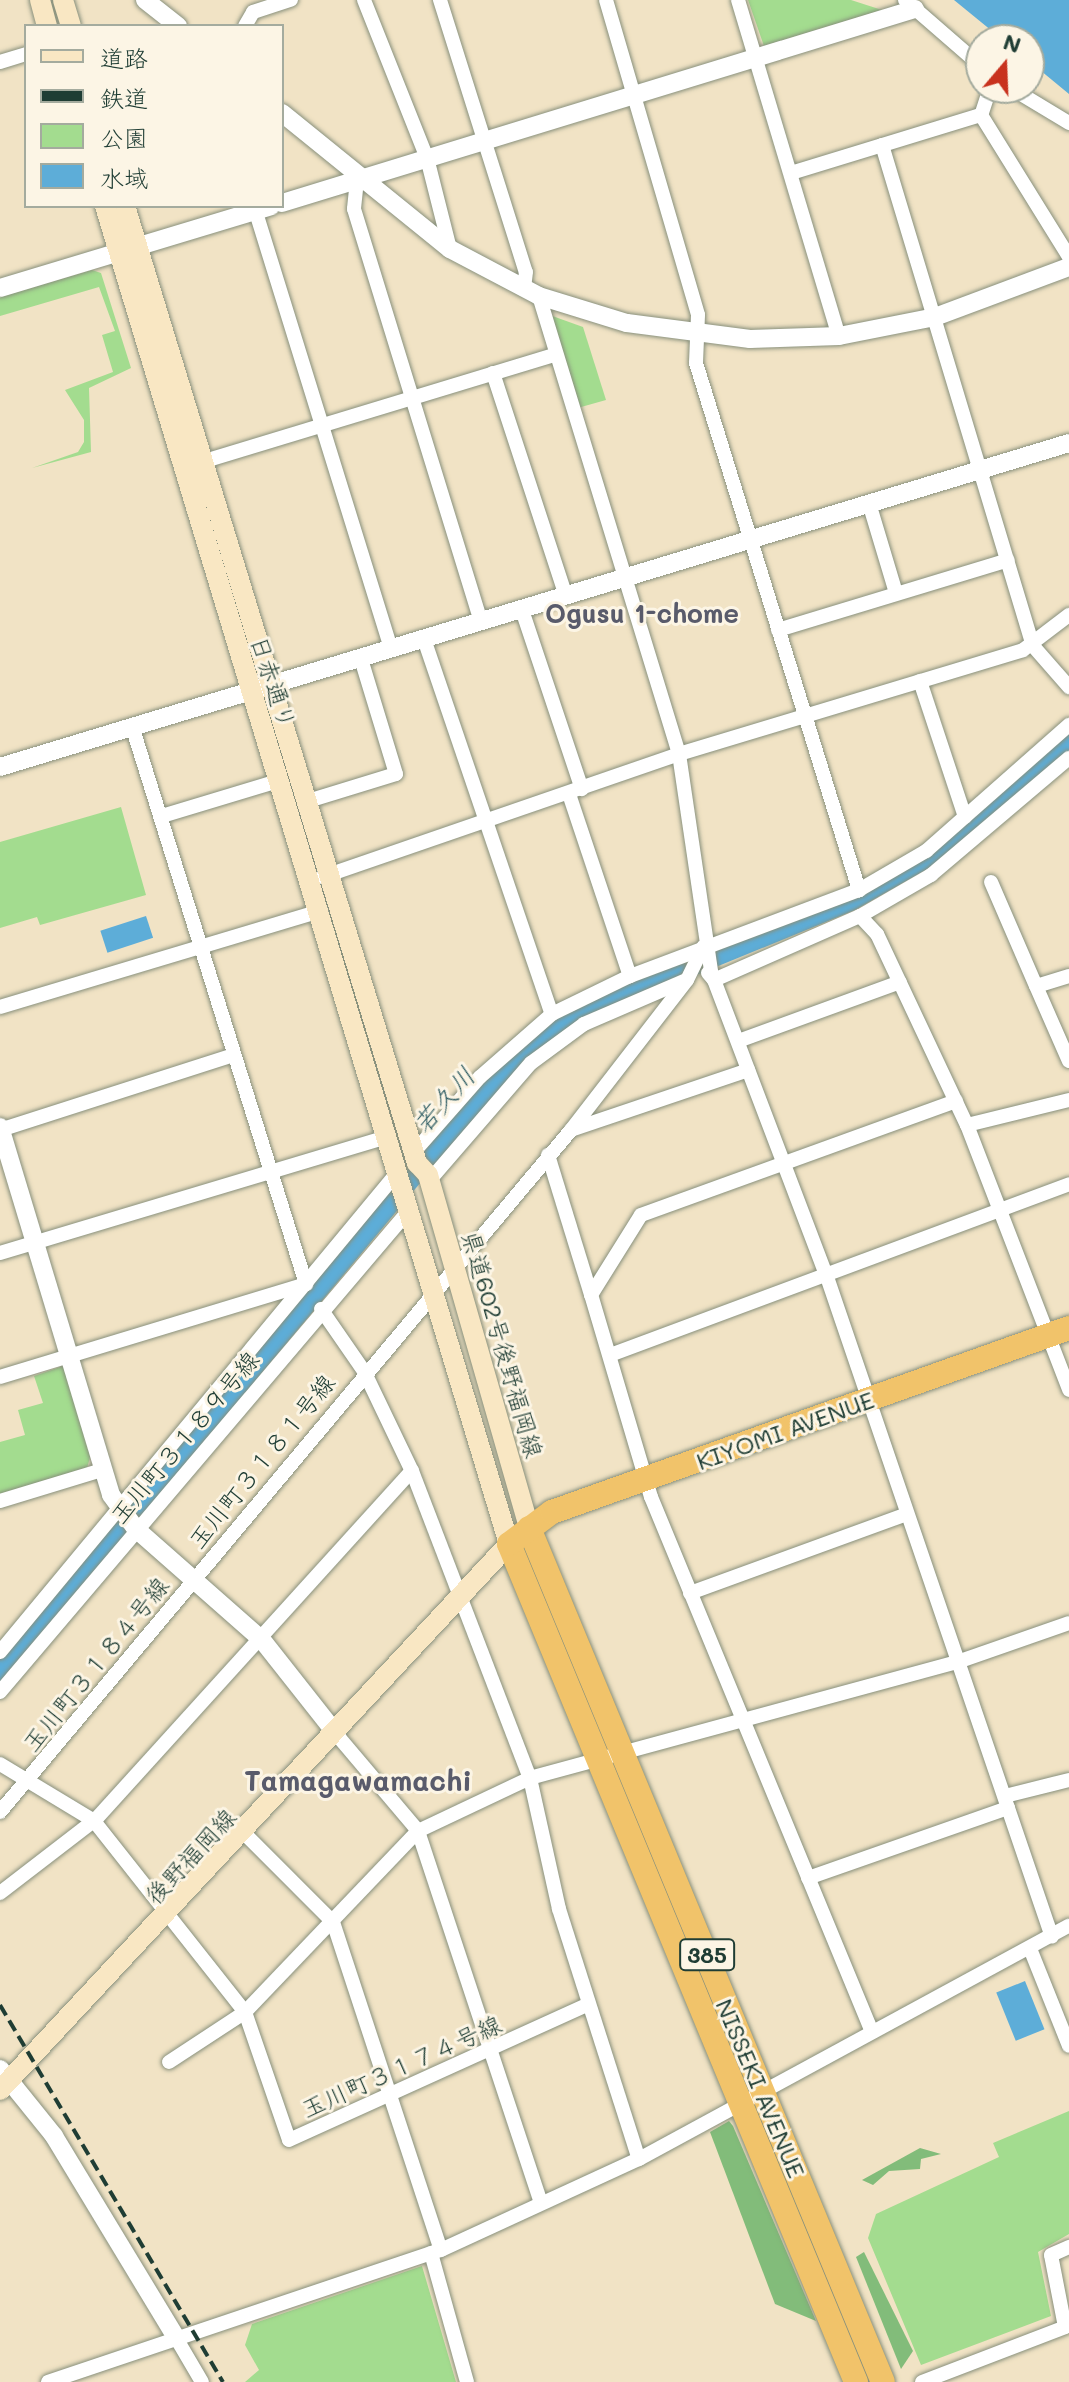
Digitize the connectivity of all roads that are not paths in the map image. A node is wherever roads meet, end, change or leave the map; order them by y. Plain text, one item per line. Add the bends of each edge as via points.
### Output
1 (40, 0) edge
2 (63, 0) edge
3 (145, 0) edge
4 (291, 0) edge
5 (364, 0) edge
6 (440, 0) edge
7 (606, 0) edge
8 (738, 0) edge
9 (910, 5) edge
10 (251, 6) edge
11 (46, 24) edge
12 (70, 24) edge
13 (175, 24) edge
14 (965, 52) edge
15 (24, 55) edge
16 (755, 57) junction
17 (0, 62) edge
18 (637, 97) junction
19 (985, 104) edge
20 (1038, 104) edge
21 (284, 115) edge
22 (981, 115) junction
23 (1069, 123) edge
24 (485, 140) junction
25 (882, 145) junction
26 (427, 158) junction
27 (791, 173) junction
28 (357, 180) junction
29 (284, 202) edge
30 (106, 208) edge
31 (125, 208) edge
32 (260, 208) edge
33 (450, 249) junction
34 (129, 250) junction
35 (1069, 257) edge
36 (1069, 267) edge
37 (0, 288) edge
38 (532, 292) junction
39 (935, 317) junction
40 (698, 336) junction
41 (839, 336) junction
42 (554, 355) junction
43 (493, 373) junction
44 (413, 398) junction
45 (322, 426) junction
46 (1069, 443) edge
47 (204, 461) junction
48 (183, 468) junction
49 (981, 471) junction
50 (869, 503) junction
51 (750, 540) junction
52 (1008, 560) junction
53 (624, 579) junction
54 (896, 593) junction
55 (566, 596) junction
56 (522, 610) junction
57 (1069, 615) edge
58 (481, 622) junction
59 (778, 630) junction
60 (424, 639) junction
61 (1033, 646) junction
62 (391, 649) junction
63 (361, 659) junction
64 (920, 681) junction
65 (271, 686) junction
66 (1069, 687) edge
67 (248, 691) junction
68 (804, 716) junction
69 (1069, 725) edge
70 (132, 726) junction
71 (679, 754) junction
72 (1069, 758) edge
73 (0, 767) edge
74 (278, 781) junction
75 (576, 792) junction
76 (308, 801) junction
77 (162, 816) junction
78 (965, 817) junction
79 (486, 824) junction
80 (318, 878) junction
81 (991, 882) dead end
82 (859, 890) junction
83 (321, 911) junction
84 (860, 916) junction
85 (200, 946) junction
86 (703, 949) junction
87 (630, 976) junction
88 (712, 976) junction
89 (1069, 976) edge
90 (688, 979) junction
91 (900, 982) junction
92 (1036, 986) junction
93 (0, 1007) edge
94 (552, 1014) junction
95 (741, 1040) junction
96 (233, 1055) junction
97 (1069, 1061) edge
98 (748, 1070) junction
99 (1069, 1100) edge
100 (956, 1101) junction
101 (967, 1125) junction
102 (0, 1129) edge
103 (571, 1130) junction
104 (386, 1137) junction
105 (548, 1155) junction
106 (785, 1161) junction
107 (422, 1168) junction
108 (271, 1170) junction
109 (397, 1173) junction
110 (1069, 1184) edge
111 (1002, 1207) junction
112 (405, 1209) junction
113 (35, 1242) junction
114 (0, 1253) edge
115 (454, 1268) junction
116 (826, 1274) junction
117 (306, 1284) junction
118 (433, 1293) junction
119 (591, 1295) junction
120 (321, 1309) junction
121 (1059, 1331) edge
122 (70, 1355) junction
123 (610, 1355) junction
124 (364, 1371) junction
125 (0, 1377) edge
126 (1069, 1390) edge
127 (866, 1400) junction
128 (102, 1470) junction
129 (412, 1471) junction
130 (647, 1479) junction
131 (0, 1501) edge
132 (120, 1510) junction
133 (907, 1514) junction
134 (529, 1528) junction
135 (136, 1529) junction
136 (509, 1544) junction
137 (193, 1580) junction
138 (690, 1593) junction
139 (460, 1602) junction
140 (1069, 1623) edge
141 (262, 1640) junction
142 (0, 1652) edge
143 (960, 1661) junction
144 (0, 1692) edge
145 (742, 1720) junction
146 (337, 1735) junction
147 (625, 1752) junction
148 (598, 1760) junction
149 (0, 1764) edge
150 (530, 1778) junction
151 (27, 1780) junction
152 (1069, 1780) edge
153 (1006, 1802) junction
154 (0, 1812) edge
155 (94, 1821) junction
156 (418, 1831) junction
157 (245, 1834) junction
158 (808, 1878) junction
159 (0, 1893) edge
160 (169, 1916) junction
161 (333, 1922) junction
162 (1069, 1926) edge
163 (1052, 1937) junction
164 (1031, 1951) junction
165 (589, 2004) junction
166 (245, 2012) junction
167 (872, 2032) junction
168 (1069, 2046) edge
169 (491, 2051) junction
170 (169, 2062) dead end
171 (4, 2080) edge
172 (763, 2091) junction
173 (388, 2095) junction
174 (740, 2101) junction
175 (639, 2159) junction
176 (540, 2200) junction
177 (1069, 2247) edge
178 (436, 2252) junction
179 (1067, 2333) edge
180 (175, 2336) junction
181 (849, 2380) edge
182 (48, 2382) edge
183 (202, 2382) edge
184 (467, 2382) edge
185 (883, 2382) edge
186 (922, 2382) edge

1 - 11 main road
2 - 12 main road
3 - 13 street
4 - 10 street
5 - 26 street
6 - 24 street
7 - 18 street
8 - 16 street
9 - 14 street
9 - 16 street
15 - 17 street
16 - 18 street
16 - 27 street
18 - 24 street
18 - 40 street
19 - 22 street
20 - 23 street
21 - 28 street
22 - 25 street
22 - 35 street
24 - 26 street
24 - 38 street
25 - 27 street
25 - 39 street
26 - 28 street
26 - 33 street
27 - 41 street
28 - 29 street
28 - 33 street
28 - 44 street via 354,209
30 - 34 main road, 日赤通り
31 - 34 main road, 日赤通り
32 - 34 street
32 - 45 street
33 - 38 street
34 - 37 street
34 - 47 main road, 日赤通り
34 - 48 main road, 日赤通り
36 - 39 street
38 - 40 street
38 - 42 street
39 - 41 street
39 - 49 street
40 - 41 street
40 - 51 street via 696,363
42 - 43 street
42 - 53 street
43 - 44 street
43 - 55 street
44 - 45 street
44 - 58 street
45 - 47 street
45 - 62 street
46 - 49 street
47 - 48 street
47 - 65 main road, 日赤通り
48 - 67 main road, 日赤通り
49 - 50 street
49 - 52 street
50 - 51 street
50 - 54 street
51 - 53 street
51 - 59 street
52 - 54 street
52 - 61 street
53 - 55 street
53 - 71 street
54 - 59 street
55 - 56 street
56 - 58 street
56 - 75 street
57 - 61 street
58 - 60 street
59 - 68 street
60 - 62 street
60 - 79 street
61 - 64 street
61 - 66 street
62 - 63 street
63 - 65 street
63 - 76 street via 396,774
64 - 68 street
64 - 78 street
65 - 67 street
65 - 76 main road, 日赤通り
67 - 70 street
67 - 74 main road, 日赤通り
68 - 71 street
68 - 82 street
69 - 78 street
70 - 73 street
70 - 77 street
71 - 75 street
71 - 86 street
72 - 84 street via 931,875
74 - 77 street
74 - 80 main road, 日赤通り
75 - 79 street
75 - 87 street
76 - 80 main road, 日赤通り
77 - 85 street
78 - 82 street via 926,851
79 - 80 street
79 - 94 street
80 - 83 main road, 日赤通り
80 - 107 main road, 日赤通り via 338,888
81 - 92 street
82 - 86 street
83 - 85 street
83 - 104 main road, 日赤通り
84 - 88 street
84 - 91 street via 877,934
85 - 93 street
85 - 96 street
86 - 87 street
86 - 88 street
86 - 90 street, 玉川町３１８１号線
87 - 94 street
88 - 90 street
88 - 95 street
89 - 92 street
90 - 103 street, 玉川町３１８１号線
90 - 107 street via 600,1015 554,1044
91 - 95 street
91 - 100 street
92 - 97 street
94 - 107 street via 480,1077
95 - 98 street
96 - 102 street
96 - 108 street
98 - 103 street
98 - 106 street
99 - 101 street
100 - 101 street
100 - 106 street
101 - 111 street
102 - 113 street
103 - 105 street, 玉川町３１８１号線
104 - 108 street
104 - 109 main road, 日赤通り
105 - 115 street, 玉川町３１８１号線
105 - 119 street
106 - 116 street
106 - 119 street via 641,1215
107 - 115 main road, 県道602号後野福岡線
108 - 113 street
108 - 117 street
109 - 112 main road, 日赤通り
109 - 117 street, 玉川町３１８９号線
110 - 111 street
111 - 116 street
111 - 121 street
112 - 118 main road
112 - 120 street, 玉川町３１８９号線
113 - 114 street
113 - 122 street
115 - 118 street, 玉川町３１８１号線
115 - 134 main road, 県道602号後野福岡線
116 - 123 street
116 - 127 street
117 - 122 street
117 - 132 street, 玉川町３１８９号線
118 - 124 street, 玉川町３１８１号線
118 - 136 main road
119 - 123 street
120 - 124 street
120 - 135 street, 玉川町３１８９号線
121 - 126 street
121 - 127 highway, KIYOMI AVENUE
122 - 125 street
122 - 128 street
123 - 130 street
124 - 129 street
124 - 137 street, 玉川町３１８１号線
127 - 130 highway, KIYOMI AVENUE
127 - 133 street
128 - 131 street
128 - 132 street
129 - 139 street
129 - 141 street
130 - 134 highway, KIYOMI AVENUE via 552,1512
130 - 138 street
132 - 135 street
132 - 142 street, 玉川町３１８９号線
133 - 138 street
133 - 143 street
134 - 136 highway, KIYOMI AVENUE
134 - 147 highway, NISSEKI AVENUE / 385
135 - 137 street
135 - 144 street, 玉川町３１８９号線
136 - 139 main road, 後野福岡線
136 - 148 highway, NISSEKI AVENUE / 385
137 - 141 street
137 - 151 street, 玉川町３１８４号線
138 - 145 street
139 - 146 main road, 後野福岡線
139 - 150 street
140 - 143 street
141 - 146 street
141 - 155 street
143 - 145 street
143 - 153 street
145 - 147 street
145 - 158 street
146 - 156 street
146 - 157 main road, 後野福岡線
147 - 148 street
147 - 172 highway, NISSEKI AVENUE / 385
148 - 150 street
148 - 174 highway, NISSEKI AVENUE / 385
149 - 151 street
150 - 156 street
150 - 165 street
151 - 154 street, 玉川町３１８４号線
151 - 155 street
152 - 153 street
153 - 158 street
153 - 163 street
155 - 159 street
155 - 160 street, 玉川町３１７４号線
156 - 161 street
156 - 169 street
157 - 160 main road, 後野福岡線
157 - 161 street
158 - 167 street
160 - 166 street, 玉川町３１７４号線
160 - 171 main road, 後野福岡線
161 - 166 street
161 - 173 street
162 - 163 street
163 - 164 street
164 - 167 street
164 - 168 street
165 - 169 street, 玉川町３１７４号線
165 - 175 street
166 - 170 street
166 - 173 street, 玉川町３１７４号線 via 289,2140
167 - 172 street
169 - 173 street, 玉川町３１７４号線
169 - 176 street
171 - 180 street via 54,2136
172 - 174 street
172 - 185 highway, NISSEKI AVENUE / 385
173 - 178 street
174 - 175 street
174 - 181 highway, NISSEKI AVENUE / 385
175 - 176 street
176 - 178 street
177 - 179 street via 1051,2255
178 - 180 street
178 - 184 street
179 - 186 street
180 - 182 street
180 - 183 street

